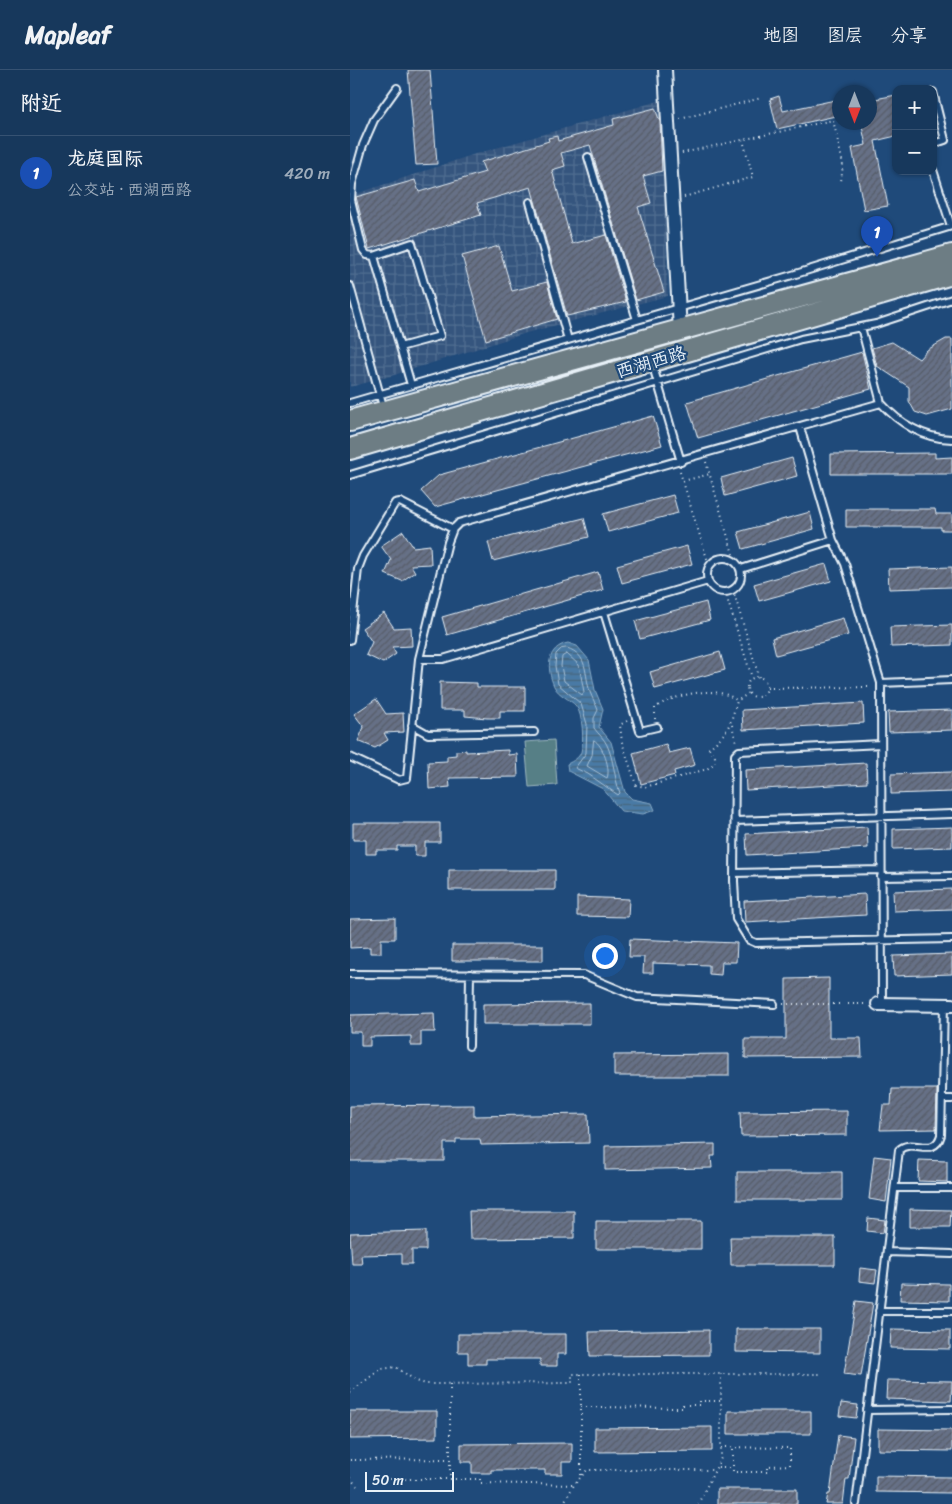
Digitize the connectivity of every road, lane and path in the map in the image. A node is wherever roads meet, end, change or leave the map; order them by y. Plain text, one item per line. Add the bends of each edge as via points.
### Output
1 (665, 70) edge
2 (397, 88) dead end
3 (761, 98) dead end
4 (937, 108) edge
5 (668, 122) junction
6 (743, 140) junction
7 (937, 143) edge
8 (670, 156) junction
9 (588, 157) dead end
10 (935, 175) edge
11 (841, 182) dead end
12 (673, 201) junction
13 (530, 202) dead end
14 (952, 226) edge
15 (952, 255) edge
16 (374, 256) junction
17 (952, 274) edge
18 (350, 286) edge
19 (952, 299) edge
20 (679, 308) junction
21 (637, 320) junction
22 (861, 327) junction
23 (680, 330) junction
24 (568, 340) junction
25 (400, 347) junction
26 (652, 362) junction
27 (658, 382) junction
28 (412, 385) junction
29 (350, 403) edge
30 (382, 403) junction
31 (881, 403) junction
32 (350, 420) edge
33 (800, 427) junction
34 (952, 439) edge
35 (350, 449) edge
36 (704, 455) junction
37 (679, 462) junction
38 (710, 474) junction
39 (350, 476) edge
40 (683, 481) junction
41 (453, 529) junction
42 (834, 540) junction
43 (734, 560) junction
44 (710, 565) junction
45 (741, 569) junction
46 (708, 581) junction
47 (733, 590) junction
48 (725, 592) junction
49 (604, 612) junction
50 (350, 640) edge
51 (419, 659) junction
52 (759, 677) junction
53 (752, 678) junction
54 (952, 680) edge
55 (882, 685) junction
56 (767, 688) junction
57 (749, 693) junction
58 (737, 701) junction
59 (636, 717) junction
60 (412, 724) junction
61 (732, 724) junction
62 (657, 727) joint
63 (534, 732) dead end
64 (882, 744) junction
65 (739, 752) junction
66 (350, 757) edge
67 (952, 814) edge
68 (881, 815) junction
69 (735, 821) junction
70 (734, 873) junction
71 (881, 874) junction
72 (952, 876) edge
73 (881, 939) junction
74 (952, 939) edge
75 (350, 974) edge
76 (470, 974) junction
77 (774, 1004) joint
78 (880, 1004) junction
79 (948, 1005) edge
80 (469, 1046) dead end
81 (952, 1098) edge
82 (942, 1099) junction
83 (895, 1188) junction
84 (952, 1188) edge
85 (887, 1252) junction
86 (952, 1254) edge
87 (879, 1311) junction
88 (952, 1311) edge
89 (581, 1374) junction
90 (721, 1374) junction
91 (820, 1374) dead end
92 (450, 1384) junction
93 (350, 1388) edge
94 (350, 1392) edge
95 (350, 1396) edge
96 (721, 1401) junction
97 (581, 1407) junction
98 (952, 1409) edge
99 (867, 1410) junction
100 (721, 1447) junction
101 (733, 1447) junction
102 (450, 1459) junction
103 (350, 1460) edge
104 (733, 1467) junction
105 (716, 1468) junction
106 (581, 1476) junction
107 (350, 1478) edge
108 (385, 1479) dead end
109 (450, 1479) junction
110 (574, 1485) junction
111 (357, 1486) dead end
112 (564, 1504) edge
113 (698, 1504) edge
114 (856, 1504) edge

1 - 5 street
2 - 16 lane via 374,120 352,184 351,200 363,250
3 - 5 path
4 - 7 lane via 945,140
5 - 8 street
6 - 8 path
6 - 11 path via 833,120 843,164
6 - 12 path via 752,177
8 - 12 street
9 - 21 lane
10 - 14 lane
12 - 20 street
13 - 24 lane
14 - 20 lane
15 - 23 main road, 西湖西路
16 - 25 lane
16 - 25 lane via 412,243 440,336
17 - 26 main road, 西湖西路
18 - 30 lane
19 - 22 lane
20 - 21 lane
20 - 23 street
21 - 24 lane
22 - 27 lane via 801,339
22 - 31 lane
23 - 30 main road, 西湖西路
24 - 28 lane
25 - 28 lane
26 - 27 lane
26 - 35 main road, 西湖西路
27 - 37 lane
27 - 39 lane
28 - 30 lane
29 - 30 lane
30 - 32 main road, 西湖西路
31 - 33 lane
31 - 34 lane via 894,417 916,430
33 - 36 lane
33 - 42 lane
36 - 37 lane
36 - 38 path
37 - 40 path
37 - 41 lane via 458,524
38 - 40 path
38 - 43 path
40 - 44 path
41 - 50 lane via 400,502 395,503 358,569
41 - 51 lane
42 - 45 lane
42 - 55 lane via 845,564
43 - 44 lane via 724,557
43 - 45 lane
44 - 46 lane via 706,576
45 - 47 lane via 740,581
46 - 48 lane via 716,590
46 - 49 lane
47 - 48 lane
47 - 52 path
48 - 53 path
49 - 51 lane via 443,659
49 - 59 lane
51 - 60 lane
52 - 53 path
52 - 56 path
53 - 57 path via 747,683
54 - 55 lane
55 - 56 path
55 - 64 lane
56 - 57 path via 758,697
57 - 58 path
58 - 61 path
58 - 62 path via 722,692 709,691 663,702 655,708
59 - 61 path via 622,722 620,731 636,785 645,786 707,769 715,763 709,748
59 - 62 lane via 640,731
60 - 63 lane via 428,734
60 - 66 lane via 406,778 399,780
61 - 65 path
64 - 65 lane
64 - 68 lane
65 - 69 lane via 735,755
67 - 68 lane
68 - 69 lane
68 - 71 lane
69 - 70 lane
70 - 71 lane
70 - 73 lane via 736,919 749,940 756,943
71 - 72 lane
71 - 73 lane
73 - 74 lane
73 - 78 lane
75 - 76 lane
76 - 77 lane via 584,975 637,997
76 - 80 lane
77 - 78 path
78 - 79 street
79 - 82 lane
81 - 82 lane
82 - 83 lane via 942,1127 938,1142 933,1146 902,1147 898,1154
83 - 84 lane
83 - 85 lane
85 - 86 lane
85 - 87 lane
87 - 88 lane
87 - 99 lane
89 - 90 path
89 - 92 path via 572,1374 572,1383
89 - 97 path
90 - 91 path
90 - 96 path
92 - 94 path via 420,1382 401,1368 386,1368
92 - 102 path
93 - 94 path
94 - 95 path
96 - 97 path via 683,1404 683,1408
96 - 100 path
97 - 106 path
98 - 99 lane
99 - 114 lane
100 - 101 path
100 - 105 path via 721,1458
101 - 104 path
101 - 104 path via 790,1448 790,1465 768,1466 768,1472 733,1472
102 - 103 path
102 - 109 path
104 - 105 path
105 - 106 path via 591,1470
105 - 113 path
106 - 110 path
107 - 111 path
108 - 109 path
109 - 110 path via 480,1479 480,1483
110 - 112 path

